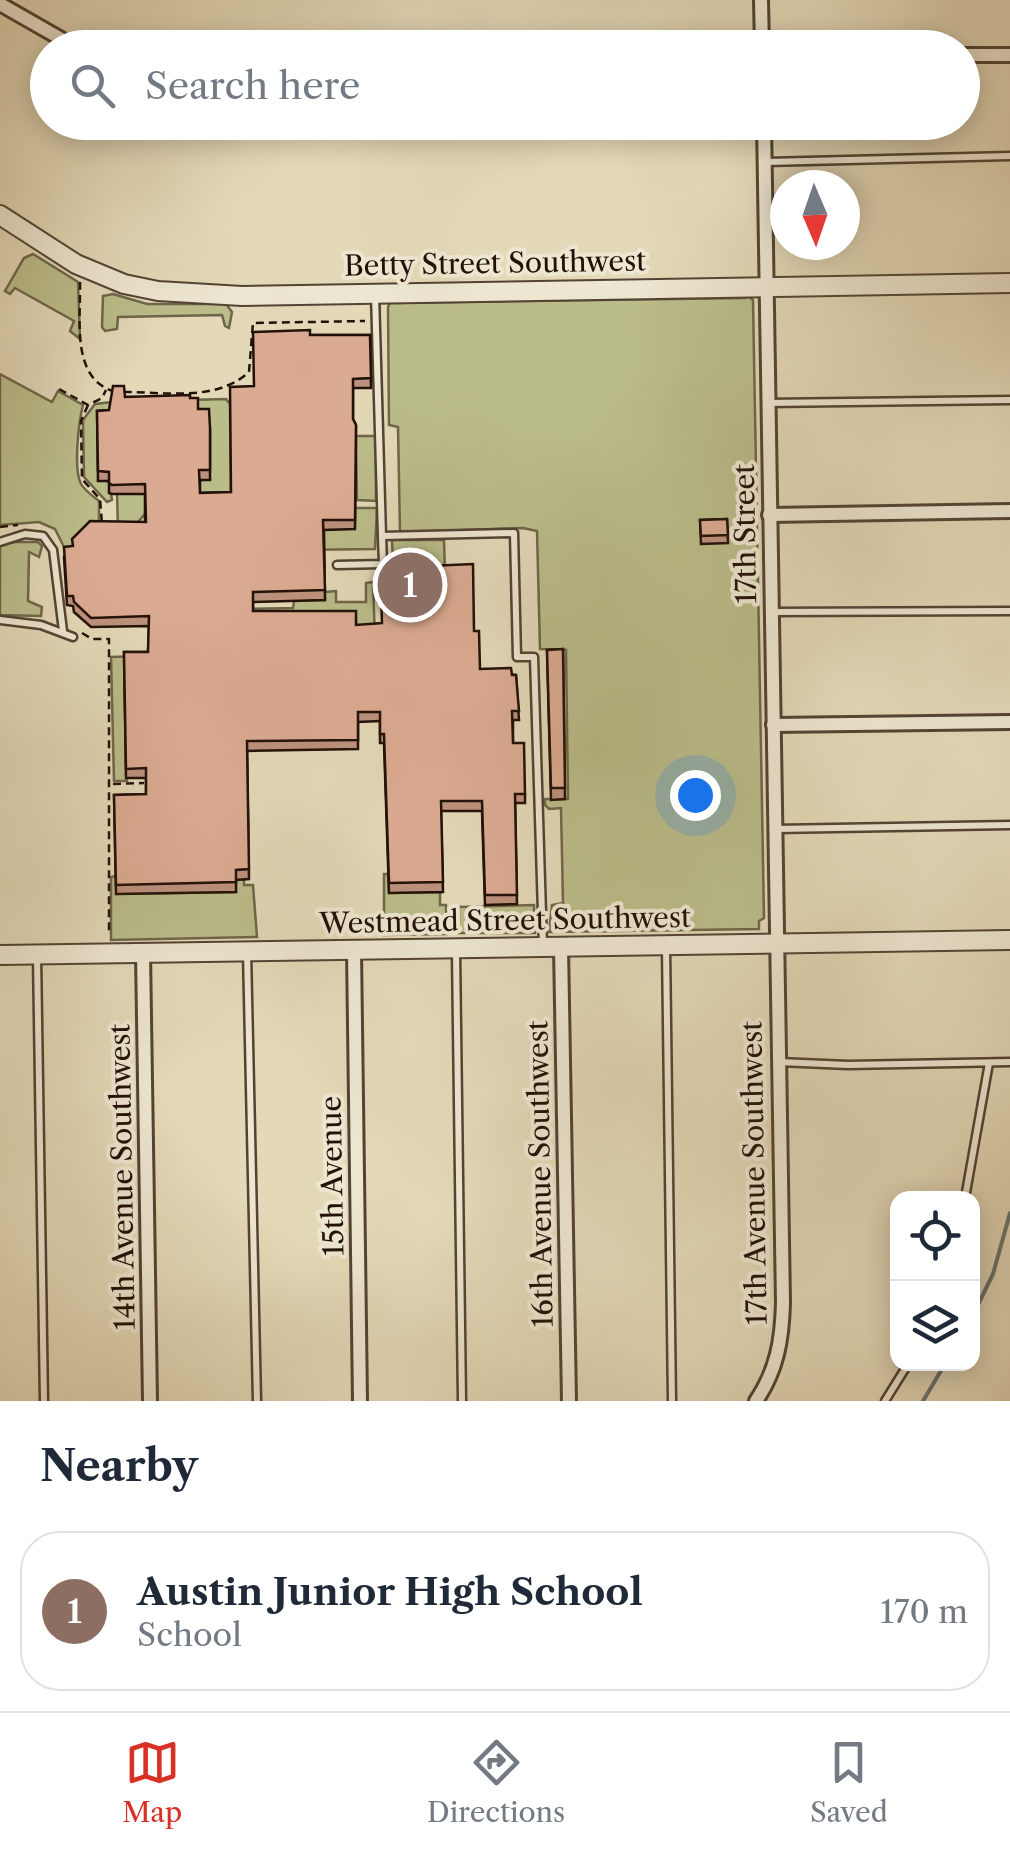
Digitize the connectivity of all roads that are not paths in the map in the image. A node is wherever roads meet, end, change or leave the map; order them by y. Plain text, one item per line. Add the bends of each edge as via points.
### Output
1 (761, 0) edge
2 (0, 4) edge
3 (46, 30) edge
4 (762, 30) edge
5 (980, 55) edge
6 (1010, 55) edge
7 (764, 140) edge
8 (1010, 156) edge
9 (764, 162) junction
10 (0, 215) edge
11 (1010, 283) edge
12 (767, 285) junction
13 (375, 293) junction
14 (1010, 400) edge
15 (767, 403) junction
16 (1010, 511) edge
17 (769, 515) junction
18 (382, 536) junction
19 (0, 542) edge
20 (337, 565) dead end
21 (1010, 611) edge
22 (771, 612) junction
23 (0, 620) edge
24 (63, 631) junction
25 (76, 633) road end
26 (1010, 722) edge
27 (773, 726) junction
28 (1010, 825) edge
29 (775, 829) junction
30 (1010, 940) edge
31 (775, 944) junction
32 (666, 946) junction
33 (552, 947) junction
34 (456, 948) junction
35 (354, 950) junction
36 (247, 952) junction
37 (143, 953) junction
38 (37, 955) junction
39 (0, 956) edge
40 (778, 1062) junction
41 (1010, 1062) edge
42 (990, 1063) junction
43 (966, 1191) edge
44 (904, 1371) edge
45 (757, 1399) edge
46 (44, 1401) edge
47 (150, 1401) edge
48 (257, 1401) edge
49 (360, 1401) edge
50 (462, 1401) edge
51 (569, 1401) edge
52 (672, 1401) edge
53 (885, 1401) edge

1 - 4 street
2 - 3 street
5 - 6 street
7 - 9 street, 17th Street
8 - 9 lane
9 - 12 street, 17th Street
10 - 13 street, Betty Street Southwest via 76,264 140,288 225,296
11 - 12 street, Betty Street Southwest
12 - 13 street, Betty Street Southwest
12 - 15 street, 17th Street
13 - 18 lane
14 - 15 lane
15 - 17 street, 17th Street
16 - 17 street
17 - 22 street, 17th Street
18 - 20 lane via 383,564
18 - 33 lane via 514,534 517,657 534,657
19 - 24 lane via 43,536 52,550
21 - 22 lane
22 - 27 street, 17th Street
23 - 24 lane
24 - 25 lane
26 - 27 street
27 - 29 street, 17th Street
28 - 29 lane
29 - 31 street, 17th Street
30 - 31 street, Westmead Street Southwest
31 - 32 street, Westmead Street Southwest
31 - 40 street, 17th Avenue Southwest
32 - 33 street, Westmead Street Southwest
32 - 52 lane
33 - 34 street, Westmead Street Southwest
33 - 51 street, 16th Avenue Southwest
34 - 35 street, Westmead Street Southwest
34 - 50 lane
35 - 36 street, Westmead Street Southwest
35 - 49 street, 15th Avenue
36 - 37 street, Westmead Street Southwest
36 - 48 lane
37 - 38 street, Westmead Street Southwest
37 - 47 street, 14th Avenue Southwest
38 - 39 street, Westmead Street Southwest
38 - 46 lane
40 - 42 lane
40 - 45 street, 17th Avenue Southwest via 782,1336
41 - 42 lane
42 - 43 lane
44 - 53 lane

